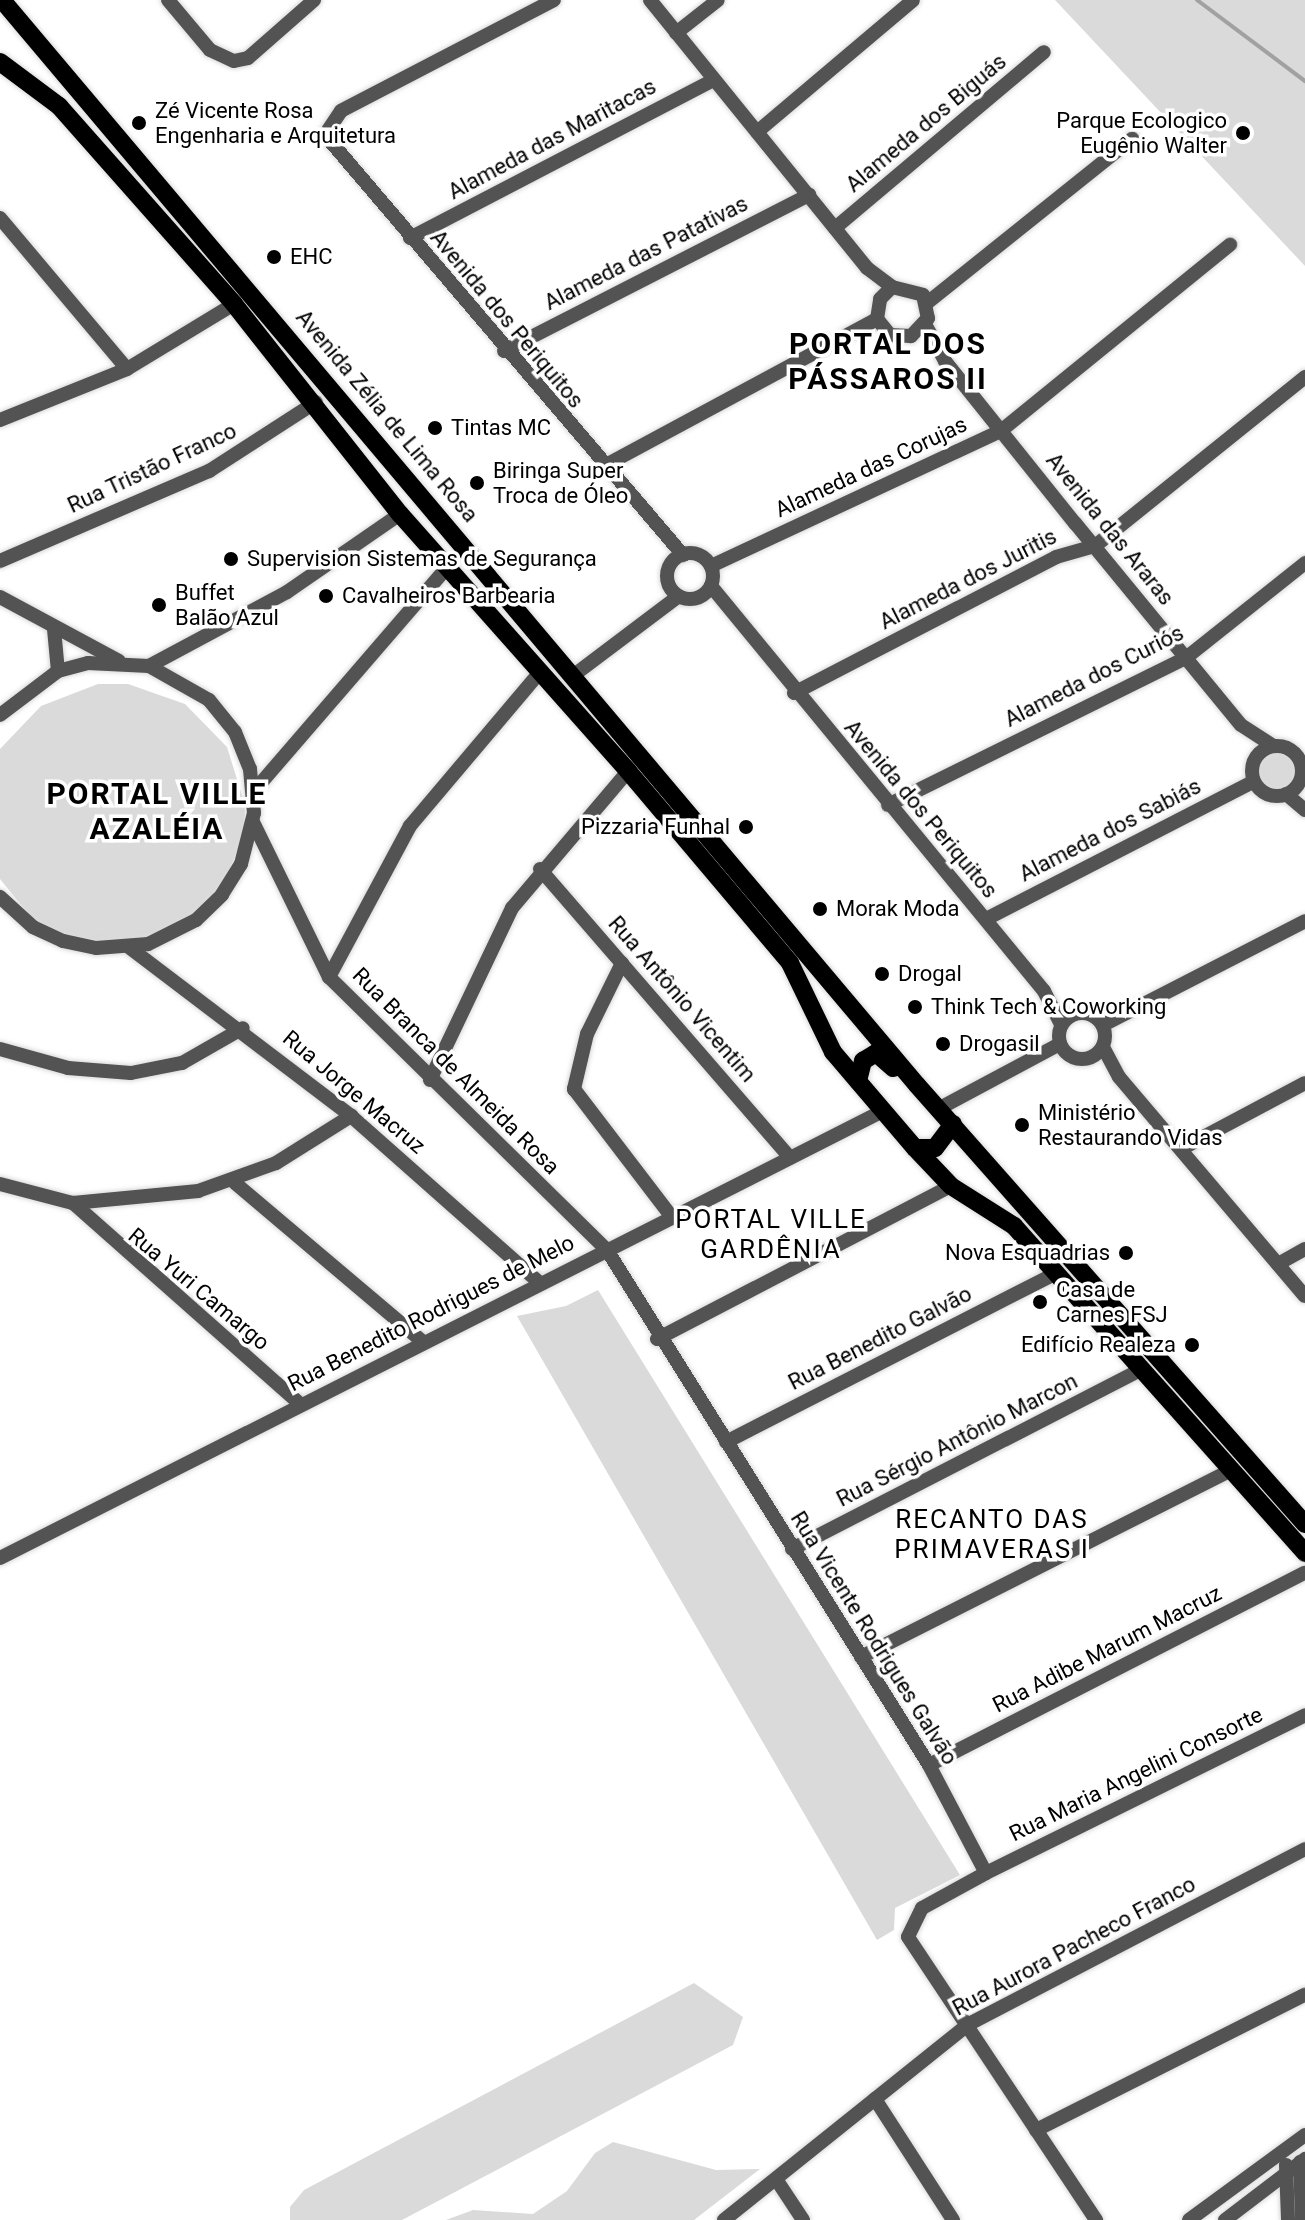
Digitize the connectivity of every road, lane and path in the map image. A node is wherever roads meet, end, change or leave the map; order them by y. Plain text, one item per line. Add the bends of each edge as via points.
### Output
1 (2, 0) edge
2 (168, 0) edge
3 (314, 0) edge
4 (554, 0) edge
5 (650, 0) edge
6 (718, 0) edge
7 (913, 0) edge
8 (676, 33) junction
9 (1044, 52) dead end
10 (0, 62) edge
11 (714, 80) junction
12 (757, 132) junction
13 (1132, 139) dead end
14 (809, 195) junction
15 (0, 218) edge
16 (835, 228) junction
17 (410, 238) junction
18 (1230, 245) dead end
19 (867, 268) junction
20 (892, 287) junction
21 (880, 299) junction
22 (927, 303) junction
23 (234, 304) junction
24 (877, 319) junction
25 (925, 324) junction
26 (911, 336) junction
27 (504, 351) junction
28 (945, 361) junction
29 (127, 369) junction
30 (1305, 377) edge
31 (316, 402) junction
32 (1, 418) edge
33 (1002, 430) junction
34 (604, 466) junction
35 (400, 514) junction
36 (1095, 546) junction
37 (678, 558) junction
38 (0, 561) edge
39 (1305, 563) edge
40 (448, 566) junction
41 (711, 566) junction
42 (711, 586) junction
43 (679, 596) junction
44 (0, 597) edge
45 (697, 598) junction
46 (732, 621) junction
47 (54, 629) junction
48 (1187, 657) junction
49 (119, 661) junction
50 (149, 666) junction
51 (58, 671) junction
52 (541, 671) junction
53 (574, 675) junction
54 (794, 693) junction
55 (0, 715) edge
56 (1241, 725) junction
57 (1273, 746) junction
58 (1300, 749) edge
59 (1256, 757) junction
60 (628, 771) junction
61 (1254, 781) junction
62 (1303, 786) edge
63 (254, 791) junction
64 (1286, 794) junction
65 (888, 805) junction
66 (1305, 810) edge
67 (253, 822) junction
68 (241, 864) joint
69 (540, 869) junction
70 (2, 904) edge
71 (986, 919) junction
72 (1305, 921) edge
73 (130, 948) junction
74 (622, 963) junction
75 (329, 977) junction
76 (1044, 991) junction
77 (1075, 1013) junction
78 (1061, 1025) junction
79 (1103, 1025) junction
80 (243, 1028) junction
81 (1060, 1044) junction
82 (1103, 1047) junction
83 (0, 1049) edge
84 (1088, 1058) junction
85 (1119, 1077) junction
86 (430, 1080) junction
87 (858, 1081) junction
88 (1305, 1083) edge
89 (917, 1085) junction
90 (940, 1108) junction
91 (883, 1111) junction
92 (351, 1116) junction
93 (953, 1124) junction
94 (915, 1148) junction
95 (1181, 1149) junction
96 (790, 1158) junction
97 (235, 1183) junction
98 (0, 1184) edge
99 (951, 1186) junction
100 (73, 1203) junction
101 (672, 1217) junction
102 (1305, 1249) edge
103 (607, 1250) junction
104 (1278, 1264) junction
105 (1054, 1274) junction
106 (540, 1283) junction
107 (1305, 1296) edge
108 (657, 1339) junction
109 (423, 1342) junction
110 (1141, 1370) junction
111 (300, 1404) junction
112 (726, 1442) junction
113 (1228, 1472) junction
114 (1305, 1524) edge
115 (792, 1549) junction
116 (1305, 1553) edge
117 (0, 1558) edge
118 (1305, 1573) edge
119 (861, 1657) junction
120 (1305, 1715) edge
121 (929, 1765) junction
122 (1305, 1849) edge
123 (986, 1873) junction
124 (1305, 1995) edge
125 (967, 2025) junction
126 (875, 2099) junction
127 (1036, 2130) junction
128 (1302, 2138) edge
129 (1264, 2162) junction
130 (1294, 2163) edge
131 (776, 2179) junction
132 (1295, 2219) edge
133 (724, 2220) edge
134 (803, 2220) edge
135 (953, 2220) edge
136 (1096, 2220) edge
137 (1189, 2220) edge
138 (1225, 2220) edge

1 - 53 main road, Avenida Zélia de Lima Rosa
2 - 3 street via 220,58 248,58
4 - 17 street, Avenida dos Periquitos via 326,125 333,148
5 - 8 street
6 - 8 street
7 - 12 street
8 - 11 street
9 - 16 street, Alameda dos Biguás
10 - 23 main road, Avenida Zélia de Lima Rosa via 51,97
11 - 12 street
11 - 17 street, Alameda das Maritacas
12 - 14 street
13 - 22 street
14 - 16 street
14 - 27 street, Alameda das Patativas
15 - 29 street
16 - 19 street
17 - 27 street, Avenida dos Periquitos
18 - 33 street, Alameda das Corujas
19 - 20 street
19 - 21 street
20 - 21 street
20 - 22 street via 916,289
21 - 24 street
22 - 25 street
23 - 29 street
23 - 31 main road, Avenida Zélia de Lima Rosa
24 - 26 street via 890,335
24 - 34 street
25 - 26 street
25 - 28 street
26 - 28 street
27 - 34 street, Avenida dos Periquitos
28 - 33 street, Avenida das Araras
29 - 32 street
30 - 36 street, Alameda dos Juritis
31 - 35 main road, Avenida Zélia de Lima Rosa
31 - 38 street, Rua Tristão Franco via 209,471
33 - 36 street, Avenida das Araras
33 - 41 street, Alameda das Corujas
34 - 37 street, Avenida dos Periquitos
35 - 40 main road, Avenida Zélia de Lima Rosa
35 - 50 street via 287,592
36 - 48 street, Avenida das Araras
36 - 54 street, Alameda dos Juritis via 1056,557
37 - 41 street
37 - 43 street via 669,585
39 - 48 street, Alameda dos Curiós
40 - 52 main road, Avenida Zélia de Lima Rosa
40 - 63 street
41 - 42 street
42 - 45 street
42 - 46 street
43 - 45 street
43 - 53 street
44 - 47 street, Rua Branca de Almeida Rosa
45 - 46 street
46 - 54 street, Avenida dos Periquitos
47 - 49 street, Rua Branca de Almeida Rosa
47 - 51 street
48 - 56 street, Avenida das Araras
48 - 65 street, Alameda dos Curiós
49 - 50 street, Rua Branca de Almeida Rosa
49 - 51 street, Rua Branca de Almeida Rosa
50 - 63 street, Rua Branca de Almeida Rosa via 209,700 235,732
51 - 55 street
52 - 60 main road, Avenida Zélia de Lima Rosa
52 - 75 street via 410,826
53 - 89 main road, Avenida Zélia de Lima Rosa
54 - 65 street, Avenida dos Periquitos
56 - 57 street
56 - 59 street
57 - 58 street
57 - 59 street
58 - 62 street
59 - 61 street
60 - 69 street
60 - 87 main road, Avenida Zélia de Lima Rosa via 790,963 824,1039
61 - 64 street via 1265,792
61 - 71 street, Alameda dos Sabiás
62 - 64 street
63 - 67 street, Rua Branca de Almeida Rosa
64 - 66 street
65 - 71 street, Avenida dos Periquitos
67 - 68 street, Rua Branca de Almeida Rosa
67 - 75 street, Rua Branca de Almeida Rosa
68 - 73 street, Rua Jorge Macruz via 196,920 165,938
69 - 74 street, Rua Antônio Vicentim
69 - 86 street via 472,984
70 - 73 street, Rua Jorge Macruz via 63,941
71 - 76 street, Avenida dos Periquitos
72 - 79 street
73 - 80 street, Rua Jorge Macruz
74 - 96 street, Rua Antônio Vicentim
74 - 101 street via 587,1034 574,1089
75 - 86 street, Rua Branca de Almeida Rosa
76 - 77 street
76 - 78 street
77 - 78 street
77 - 79 street
78 - 81 street
79 - 82 street
80 - 83 street via 182,1063 131,1073 68,1068
80 - 92 street, Rua Jorge Macruz
81 - 84 street via 1074,1058
81 - 90 street
82 - 84 street
82 - 85 street
84 - 85 street
85 - 95 street
86 - 103 street, Rua Branca de Almeida Rosa
87 - 89 main road, Avenida Zélia de Lima Rosa via 863,1061 876,1053
87 - 91 main road, Avenida Zélia de Lima Rosa
88 - 95 street
89 - 90 main road, Avenida Zélia de Lima Rosa
90 - 93 main road, Avenida Zélia de Lima Rosa
91 - 94 main road, Avenida Zélia de Lima Rosa
91 - 96 street, Rua Benedito Rodrigues de Melo
92 - 97 street
92 - 106 street, Rua Jorge Macruz
93 - 94 main road via 935,1148
93 - 114 main road, Avenida Zélia de Lima Rosa
94 - 99 main road, Avenida Zélia de Lima Rosa
95 - 104 street
96 - 101 street, Rua Benedito Rodrigues de Melo
97 - 100 street
97 - 109 street
98 - 100 street
99 - 105 main road, Avenida Zélia de Lima Rosa via 1014,1226
99 - 108 street
100 - 111 street, Rua Yuri Camargo via 109,1242
101 - 103 street, Rua Benedito Rodrigues de Melo
102 - 104 street
103 - 106 street, Rua Benedito Rodrigues de Melo
103 - 108 street, Rua Vicente Rodrigues Galvão
104 - 107 street
105 - 110 main road, Avenida Zélia de Lima Rosa
105 - 112 street, Rua Benedito Galvão
106 - 109 street, Rua Benedito Rodrigues de Melo
108 - 112 street, Rua Vicente Rodrigues Galvão
109 - 111 street, Rua Benedito Rodrigues de Melo
110 - 113 main road, Avenida Zélia de Lima Rosa
110 - 115 street, Rua Sérgio Antônio Marcon
111 - 117 street, Rua Benedito Rodrigues de Melo
112 - 115 street, Rua Vicente Rodrigues Galvão
113 - 116 main road, Avenida Zélia de Lima Rosa
113 - 119 street
115 - 119 street, Rua Vicente Rodrigues Galvão
118 - 121 street, Rua Adibe Marum Macruz
119 - 121 street, Rua Vicente Rodrigues Galvão
120 - 123 street, Rua Maria Angelini Consorte
121 - 123 street, Rua Vicente Rodrigues Galvão
122 - 125 street, Rua Aurora Pacheco Franco
123 - 125 street via 922,1908 908,1930
124 - 127 street
125 - 126 street, Rua Aurora Pacheco Franco
125 - 127 street
126 - 131 street, Rua Aurora Pacheco Franco
126 - 135 street
127 - 136 street
128 - 129 street
128 - 130 street
129 - 130 street
129 - 137 street
130 - 132 street
130 - 138 street
131 - 133 street, Rua Aurora Pacheco Franco
131 - 134 street

